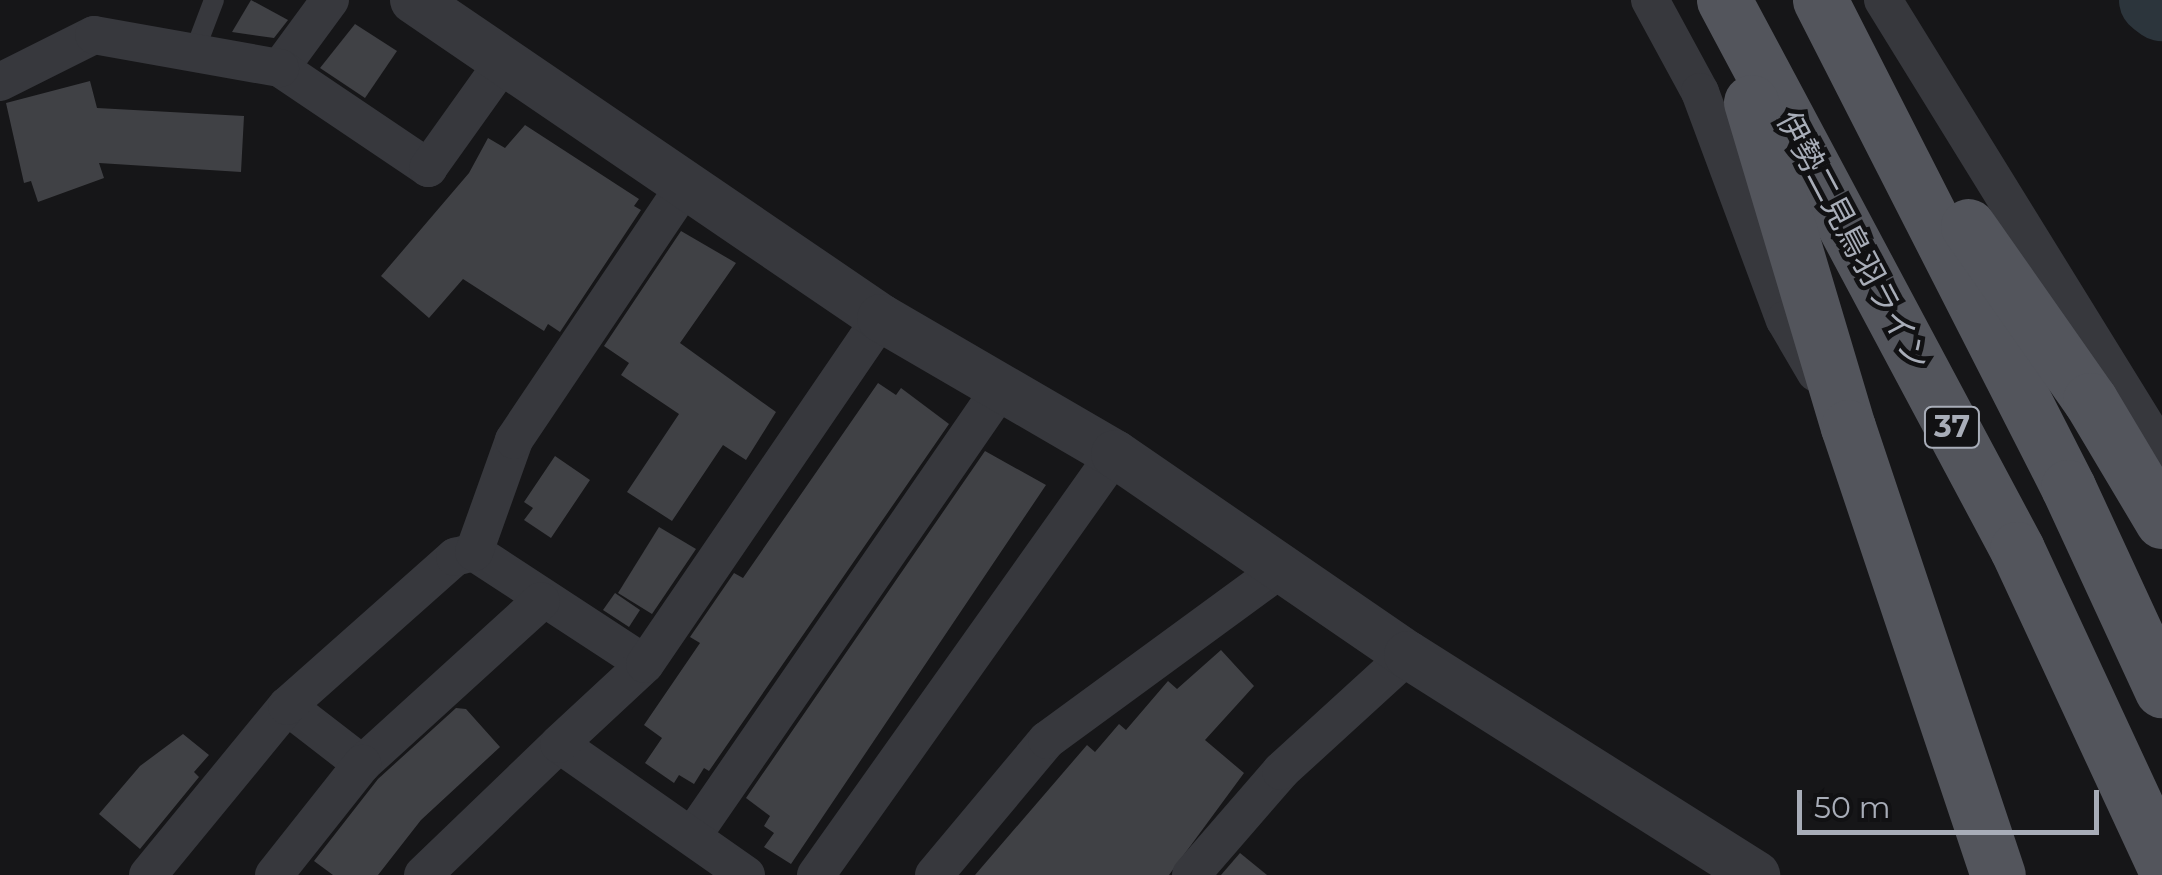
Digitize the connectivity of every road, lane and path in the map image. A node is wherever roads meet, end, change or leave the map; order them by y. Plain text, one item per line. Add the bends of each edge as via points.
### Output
1 (214, 0) edge
2 (330, 0) edge
3 (414, 0) edge
4 (1650, 0) edge
5 (1722, 0) edge
6 (1820, 0) edge
7 (1884, 0) edge
8 (194, 50) junction
9 (502, 63) junction
10 (280, 68) junction
11 (1859, 73) junction
12 (0, 82) edge
13 (684, 187) junction
14 (882, 318) junction
15 (1001, 388) junction
16 (1848, 427) junction
17 (2162, 452) edge
18 (1115, 454) junction
19 (2162, 520) edge
20 (474, 552) junction
21 (1280, 569) junction
22 (541, 601) junction
23 (1408, 655) junction
24 (645, 664) junction
25 (2162, 690) edge
26 (287, 706) junction
27 (559, 744) junction
28 (362, 764) junction
29 (1976, 811) junction
30 (693, 835) junction
31 (2162, 862) edge
32 (148, 875) edge
33 (274, 875) edge
34 (423, 875) edge
35 (746, 875) edge
36 (816, 875) edge
37 (934, 875) edge
38 (1190, 875) edge
39 (1756, 875) edge
40 (1979, 875) edge
41 (1998, 875) edge

1 - 8 lane
2 - 10 street
3 - 9 street
4 - 16 street via 1700,92 1785,320
5 - 16 main road
5 - 31 main road, 伊勢二見鳥羽ライン / 37 via 2017,549
6 - 11 main road, 37
7 - 17 street
8 - 10 street
8 - 12 street via 94,35
9 - 10 street via 428,168
9 - 13 street
11 - 19 main road via 2090,400
11 - 25 main road, 37 via 2068,487
13 - 14 street
13 - 20 street via 514,440
14 - 15 street
14 - 24 street
15 - 18 street
15 - 30 street
16 - 29 main road
18 - 21 street
18 - 36 street
20 - 22 street
20 - 26 street via 455,557
21 - 23 street
21 - 37 street via 1047,740 1011,774
22 - 24 street
22 - 28 street
23 - 38 street via 1281,772
23 - 39 street
24 - 27 street
26 - 28 street
26 - 32 street
27 - 30 street
27 - 34 street
28 - 33 street
29 - 40 main road
29 - 41 main road
30 - 35 street

